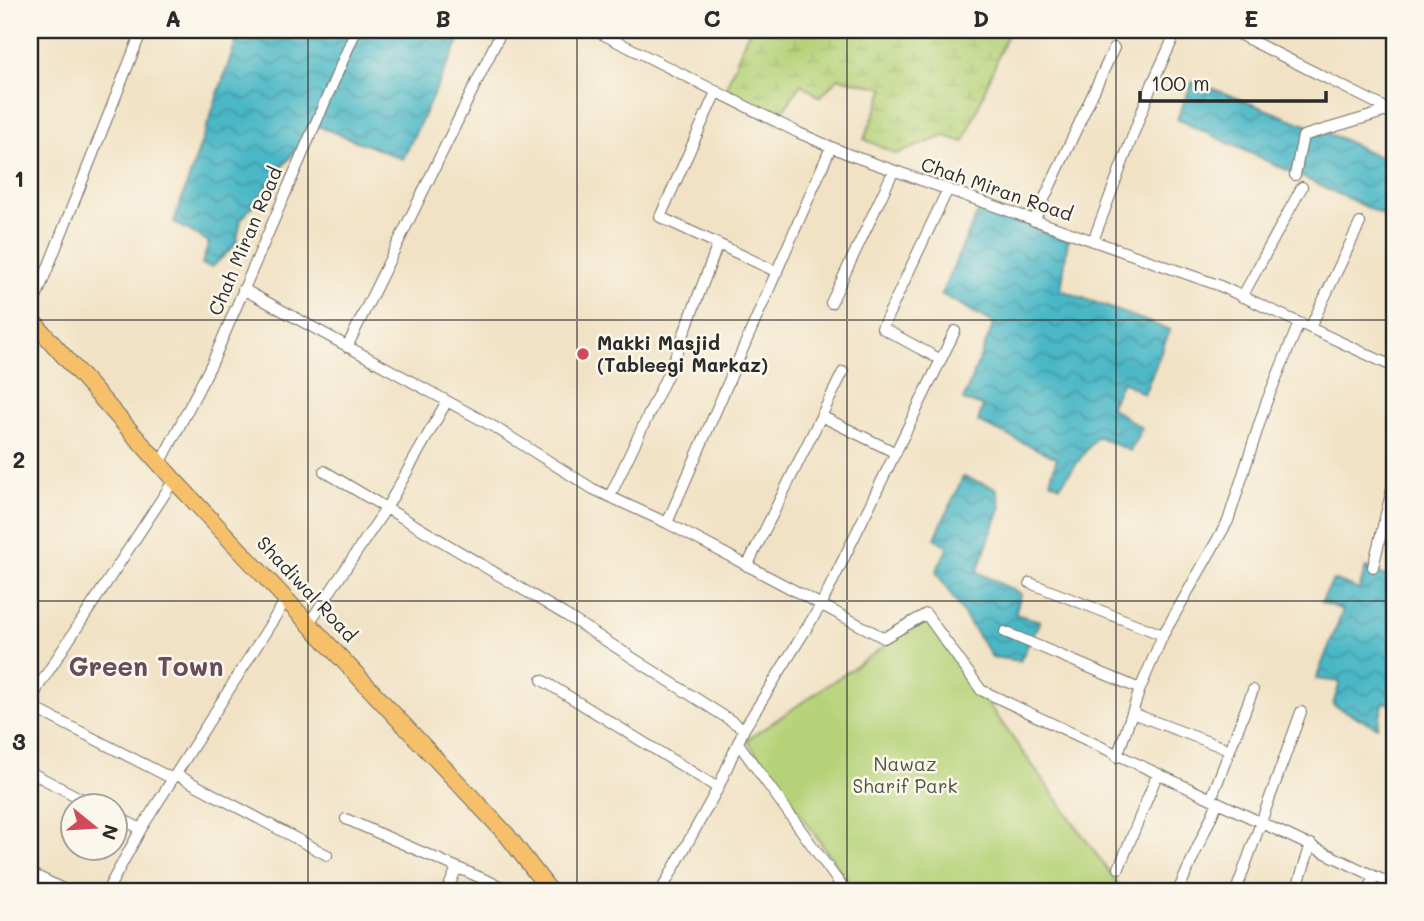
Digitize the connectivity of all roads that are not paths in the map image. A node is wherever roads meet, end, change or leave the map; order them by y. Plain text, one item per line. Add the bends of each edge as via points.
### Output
1 (142, 30) edge
2 (356, 30) edge
3 (502, 30) edge
4 (594, 30) edge
5 (1177, 30) edge
6 (1230, 30) edge
7 (1114, 48) dead end
8 (716, 92) junction
9 (1382, 106) dead end
10 (1394, 109) edge
11 (831, 147) junction
12 (894, 172) junction
13 (1295, 175) dead end
14 (1302, 187) dead end
15 (947, 191) junction
16 (1034, 221) junction
17 (1360, 223) dead end
18 (1093, 241) junction
19 (718, 244) junction
20 (777, 272) junction
21 (243, 289) junction
22 (1242, 297) junction
23 (831, 303) dead end
24 (30, 313) edge
25 (30, 318) edge
26 (1299, 323) junction
27 (1310, 328) junction
28 (955, 331) dead end
29 (347, 347) junction
30 (941, 360) junction
31 (1394, 367) edge
32 (844, 372) dead end
33 (447, 401) junction
34 (821, 416) junction
35 (896, 453) junction
36 (160, 464) junction
37 (324, 471) dead end
38 (174, 480) junction
39 (1394, 481) edge
40 (610, 496) junction
41 (387, 507) junction
42 (667, 523) junction
43 (747, 566) junction
44 (1373, 567) dead end
45 (1030, 583) dead end
46 (287, 598) junction
47 (821, 605) junction
48 (309, 623) junction
49 (1005, 632) dead end
50 (1163, 635) junction
51 (542, 680) dead end
52 (34, 685) edge
53 (1140, 689) junction
54 (1253, 690) dead end
55 (30, 706) edge
56 (1301, 712) dead end
57 (1132, 713) junction
58 (744, 729) junction
59 (738, 743) junction
60 (1230, 750) junction
61 (1117, 757) junction
62 (30, 772) edge
63 (1157, 775) junction
64 (175, 777) junction
65 (718, 788) junction
66 (68, 792) edge
67 (1214, 801) junction
68 (346, 819) dead end
69 (1261, 821) junction
70 (130, 823) edge
71 (141, 829) junction
72 (1311, 844) junction
73 (327, 855) dead end
74 (1119, 868) dead end
75 (456, 870) junction
76 (30, 873) edge
77 (1374, 876) junction
78 (1394, 885) edge
79 (67, 891) edge
80 (107, 891) edge
81 (447, 891) edge
82 (511, 891) edge
83 (550, 891) edge
84 (661, 891) edge
85 (845, 891) edge
86 (1178, 891) edge
87 (1236, 891) edge
88 (1296, 891) edge
89 (1369, 891) edge

1 - 24 street
2 - 21 street, Chah Miran Road
3 - 29 street
4 - 8 street, Chah Miran Road
5 - 18 street
6 - 9 street
7 - 16 street
8 - 11 street, Chah Miran Road
8 - 19 street via 660,217
10 - 13 street via 1303,136
11 - 12 street, Chah Miran Road
11 - 20 street
12 - 15 street, Chah Miran Road
12 - 23 street
14 - 22 street
15 - 16 street, Chah Miran Road
15 - 30 street via 882,328
16 - 18 street, Chah Miran Road
17 - 27 street
18 - 22 street, Chah Miran Road
19 - 20 street
19 - 40 street via 672,365
20 - 42 street
21 - 29 street
21 - 36 street, Chah Miran Road via 212,363
22 - 26 street, Chah Miran Road
25 - 36 main road, Shadiwal Road
26 - 27 street, Chah Miran Road
26 - 50 street via 1266,403 1227,521
27 - 31 street, Chah Miran Road
28 - 30 street
29 - 33 street
30 - 35 street
32 - 34 street
33 - 40 street
33 - 41 street
34 - 35 street
34 - 43 street
35 - 47 street
36 - 38 main road, Shadiwal Road
37 - 41 street
38 - 46 main road, Shadiwal Road
38 - 52 street
39 - 44 street
40 - 42 street
41 - 48 street
41 - 58 street
42 - 43 street
43 - 47 street
45 - 50 street
46 - 48 main road, Shadiwal Road
46 - 64 street
47 - 58 street
47 - 61 street via 884,638 926,614 981,690
48 - 83 main road, Shadiwal Road via 507,835
49 - 53 street
50 - 53 street
51 - 65 street
52 - 55 street
53 - 57 street
54 - 60 street
55 - 64 street
56 - 69 street
57 - 60 street
57 - 61 street
58 - 59 street
59 - 65 street
59 - 85 street
60 - 67 street
61 - 63 street
62 - 66 street
63 - 67 street
63 - 74 street
64 - 71 street
64 - 73 street
65 - 84 street
67 - 69 street
67 - 86 street
68 - 75 street
69 - 72 street
69 - 87 street
70 - 71 street
71 - 80 street
72 - 77 street
72 - 88 street
75 - 81 street
75 - 82 street
76 - 79 street
77 - 78 street
77 - 89 street

